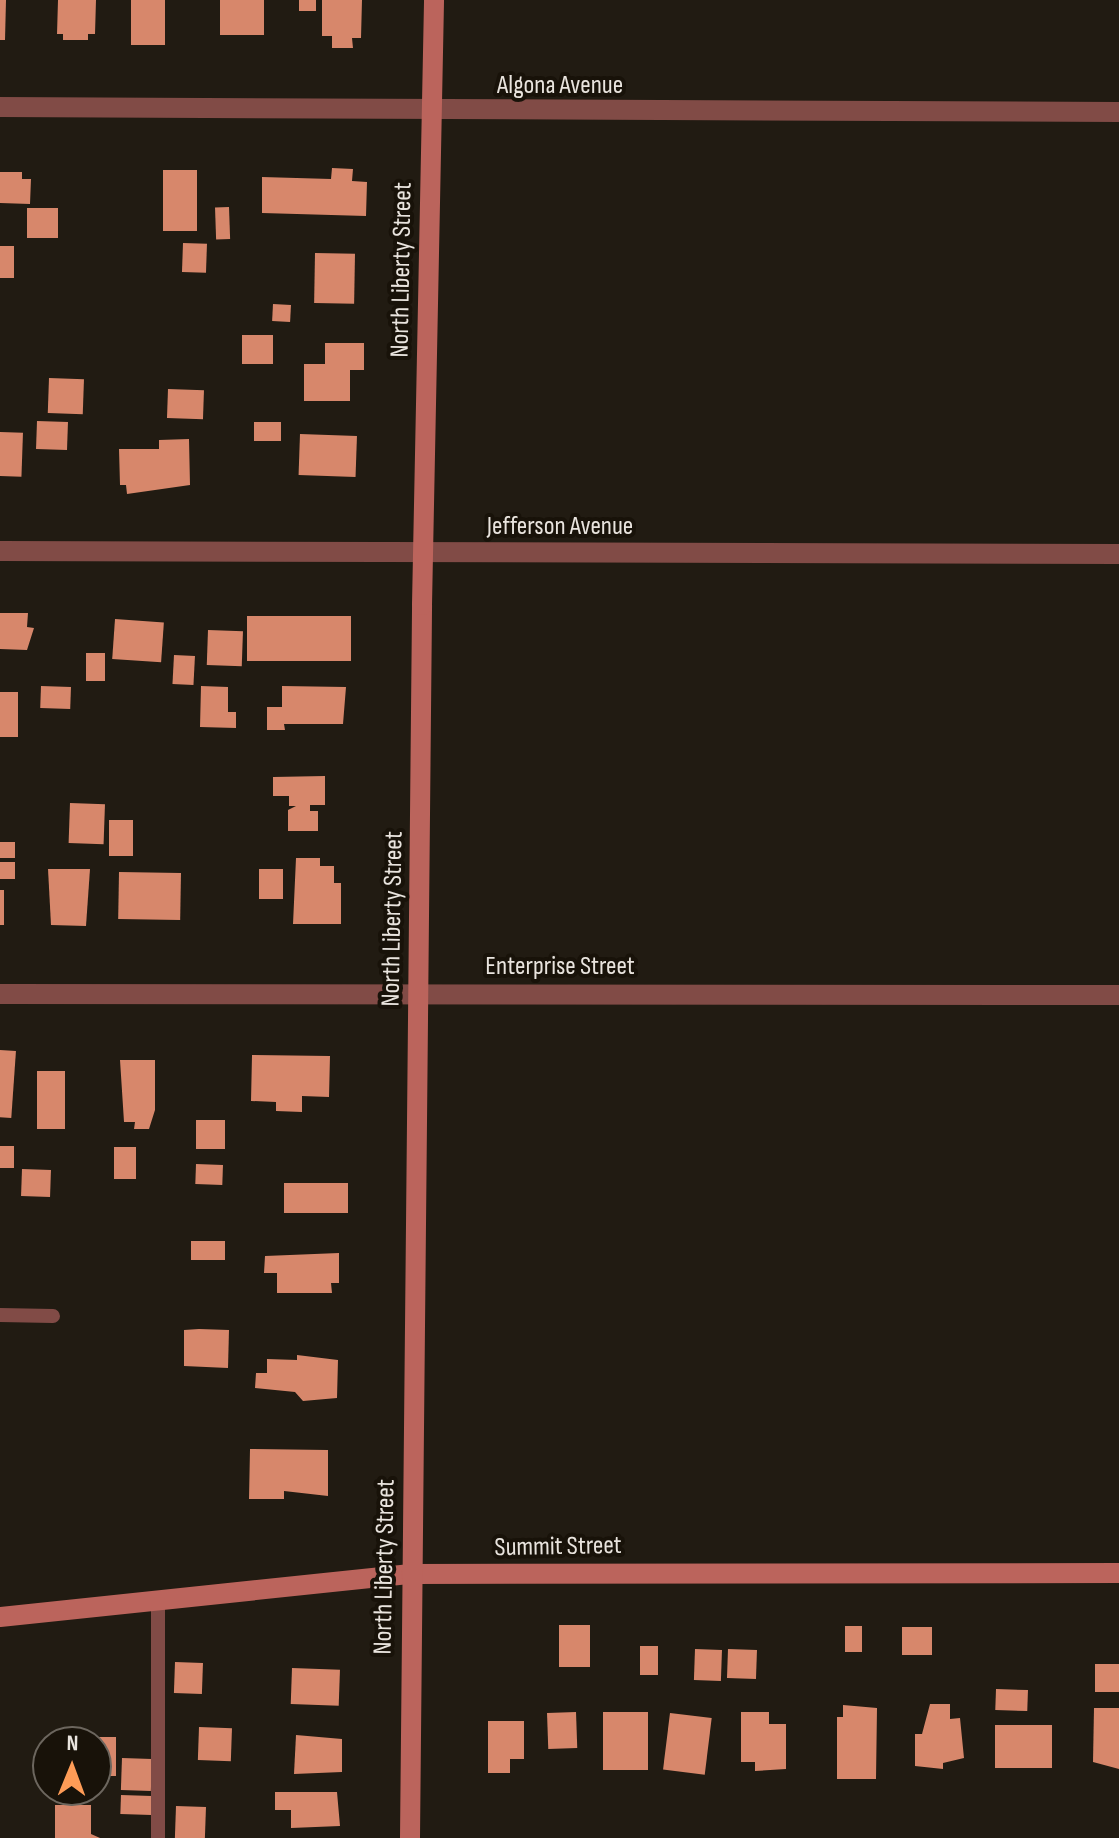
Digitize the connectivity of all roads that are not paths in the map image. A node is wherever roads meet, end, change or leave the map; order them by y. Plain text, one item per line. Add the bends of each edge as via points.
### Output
1 (434, 0) edge
2 (0, 107) edge
3 (431, 111) junction
4 (1119, 112) edge
5 (0, 551) edge
6 (423, 553) junction
7 (1119, 554) edge
8 (418, 993) junction
9 (0, 994) edge
10 (1119, 995) edge
11 (0, 1315) edge
12 (53, 1316) dead end
13 (1119, 1573) edge
14 (411, 1574) junction
15 (158, 1600) junction
16 (0, 1617) edge
17 (158, 1838) edge
18 (410, 1838) edge

1 - 3 main road, North Liberty Street
2 - 3 street, Algona Avenue
3 - 4 street, Algona Avenue
3 - 6 main road, North Liberty Street
5 - 6 street, Jefferson Avenue
6 - 7 street, Jefferson Avenue
6 - 8 main road, North Liberty Street
8 - 9 street, Enterprise Street
8 - 10 street, Enterprise Street
8 - 14 main road, North Liberty Street
11 - 12 lane
13 - 14 main road, Summit Street
14 - 15 main road, Summit Street
14 - 18 main road, North Liberty Street
15 - 16 main road, Summit Street
15 - 17 lane

